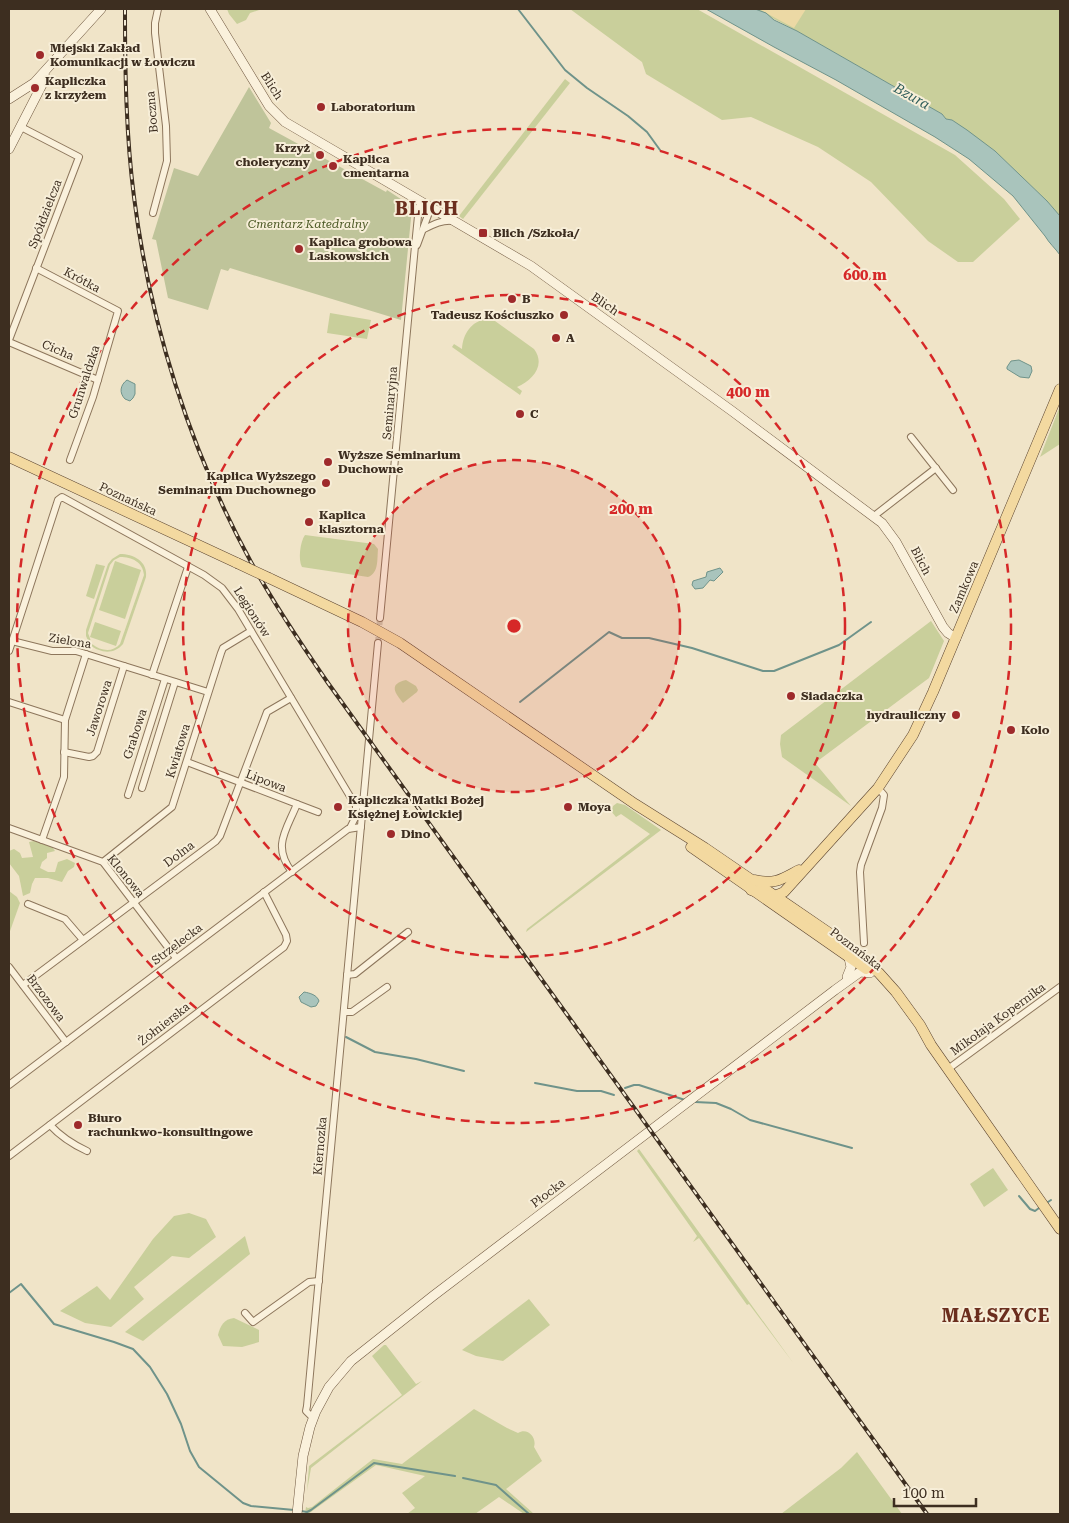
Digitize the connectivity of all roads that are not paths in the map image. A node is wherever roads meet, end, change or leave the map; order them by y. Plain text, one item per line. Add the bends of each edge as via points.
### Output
1 (101, 9) edge
2 (158, 9) edge
3 (210, 9) edge
4 (214, 9) edge
5 (216, 19) junction
6 (44, 73) junction
7 (9, 99) edge
8 (20, 127) junction
9 (9, 149) edge
10 (422, 202) junction
11 (431, 207) junction
12 (153, 213) dead end
13 (456, 222) junction
14 (424, 229) junction
15 (415, 250) junction
16 (36, 268) junction
17 (118, 311) joint
18 (9, 341) edge
19 (98, 380) junction
20 (1060, 389) edge
21 (911, 437) dead end
22 (9, 457) edge
23 (70, 460) dead end
24 (936, 468) junction
25 (953, 490) dead end
26 (874, 516) junction
27 (188, 567) junction
28 (380, 618) tunnel mouth
29 (251, 631) junction
30 (956, 638) junction
31 (11, 642) edge
32 (378, 643) tunnel mouth
33 (9, 651) edge
34 (86, 654) junction
35 (124, 666) junction
36 (152, 675) junction
37 (165, 679) junction
38 (175, 682) junction
39 (208, 692) junction
40 (291, 698) junction
41 (9, 702) edge
42 (65, 720) junction
43 (64, 752) junction
44 (187, 762) junction
45 (240, 782) junction
46 (142, 788) dead end
47 (878, 788) junction
48 (128, 795) dead end
49 (297, 804) junction
50 (359, 805) junction
51 (643, 810) junction
52 (318, 812) dead end
53 (361, 827) junction
54 (9, 828) edge
55 (350, 828) junction
56 (42, 840) junction
57 (103, 862) junction
58 (292, 872) junction
59 (799, 872) junction
60 (748, 878) junction
61 (751, 890) junction
62 (264, 892) junction
63 (775, 897) junction
64 (133, 902) junction
65 (28, 904) dead end
66 (779, 909) junction
67 (805, 917) junction
68 (408, 932) dead end
69 (83, 940) junction
70 (864, 943) dead end
71 (176, 958) junction
72 (849, 958) junction
73 (9, 967) edge
74 (866, 969) junction
75 (347, 975) junction
76 (847, 977) junction
77 (23, 985) junction
78 (1060, 987) edge
79 (386, 988) dead end
80 (839, 988) junction
81 (344, 1012) junction
82 (66, 1042) junction
83 (948, 1069) junction
84 (9, 1085) edge
85 (50, 1125) junction
86 (87, 1151) dead end
87 (9, 1156) edge
88 (1060, 1229) edge
89 (319, 1281) junction
90 (245, 1313) dead end
91 (313, 1418) junction
92 (298, 1512) edge

1 - 6 street
2 - 12 street, Boczna via 155,33 166,162
3 - 5 street, Blich
4 - 5 street, Blich
5 - 10 street, Blich via 270,106 281,118
6 - 7 street
6 - 8 street via 45,79
8 - 9 street
8 - 16 street, Spółdzielcza via 79,157
10 - 11 street, Blich
10 - 15 street, Seminaryjna
11 - 13 street, Blich
11 - 14 street, Seminaryjna
13 - 14 street via 446,220
13 - 26 street, Blich via 545,277
14 - 15 street, Seminaryjna
15 - 28 street, Seminaryjna
16 - 17 street, Krótka
16 - 18 street, Spółdzielcza
17 - 19 street, Grunwaldzka
18 - 19 street, Cicha
19 - 23 street, Grunwaldzka
20 - 30 main road, Zamkowa
21 - 24 street
22 - 51 main road, Poznańska, bridge via 381,632
24 - 25 street
24 - 26 street
26 - 30 street, Blich via 896,542 943,627
27 - 29 street, Legionów via 222,588
27 - 31 street, Legionów via 62,498 58,500
27 - 36 street
29 - 39 street, Kwiatowa via 223,648
29 - 40 street, Legionów
30 - 47 main road, Zamkowa via 919,724
31 - 33 street
31 - 34 street, Zielona
32 - 50 street
34 - 35 street, Zielona
34 - 42 street
35 - 36 street, Zielona
35 - 43 street, Jaworowa via 97,752 89,757
36 - 37 street, Zielona
37 - 38 street, Zielona
37 - 48 street, Grabowa
38 - 39 street, Zielona
38 - 46 street
39 - 44 street, Kwiatowa
40 - 45 street, Dolna via 267,712
40 - 50 street, Legionów
41 - 42 street
42 - 43 street
43 - 56 street via 64,777
44 - 45 street, Lipowa
44 - 57 street, Kwiatowa via 172,808
45 - 49 street, Lipowa
45 - 64 street, Dolna via 216,841
47 - 59 main road, Zamkowa
47 - 70 street via 884,795 882,808 860,872
49 - 52 street
49 - 58 street, Lipowa via 281,842 284,861
50 - 53 street, Kiernozka
50 - 55 street
51 - 60 main road, Poznańska
51 - 61 main road, Poznańska
53 - 55 street
53 - 75 street, Kiernozka
54 - 56 street, Klonowa
55 - 58 street, Strzelecka
56 - 57 street, Klonowa
57 - 64 street, Klonowa
58 - 62 street, Strzelecka
59 - 60 main road, Zamkowa via 775,882
59 - 63 main road, Zamkowa via 784,892
59 - 67 main road, Zamkowa via 790,897
60 - 63 main road, Poznańska
61 - 63 main road, Poznańska
61 - 66 main road, Poznańska
62 - 71 street, Strzelecka
62 - 85 street, Żołnierska via 286,935 284,947
63 - 66 main road
63 - 67 main road, Poznańska
64 - 69 street, Dolna
64 - 71 street, Klonowa
65 - 69 street via 65,919
66 - 72 main road, Poznańska
67 - 74 main road, Poznańska
68 - 75 street via 356,974
69 - 77 street, Dolna
71 - 82 street, Strzelecka
72 - 74 main road, Poznańska
72 - 76 street via 851,966
73 - 77 street, Brzozowa
74 - 76 street, Płocka via 855,969
74 - 80 street, Płocka
74 - 83 main road, Poznańska via 896,992
75 - 81 street, Kiernozka
76 - 80 street, Płocka
77 - 82 street, Brzozowa
78 - 83 street, Mikołaja Kopernika
79 - 81 street via 352,1012
80 - 91 street, Płocka via 372,1343 340,1373
81 - 89 street, Kiernozka
82 - 84 street, Strzelecka
83 - 88 main road, Poznańska
85 - 86 street via 60,1136
85 - 87 street, Żołnierska
89 - 90 street via 310,1282 253,1322
89 - 91 street, Kiernozka via 306,1411
91 - 92 street, Płocka via 305,1444

